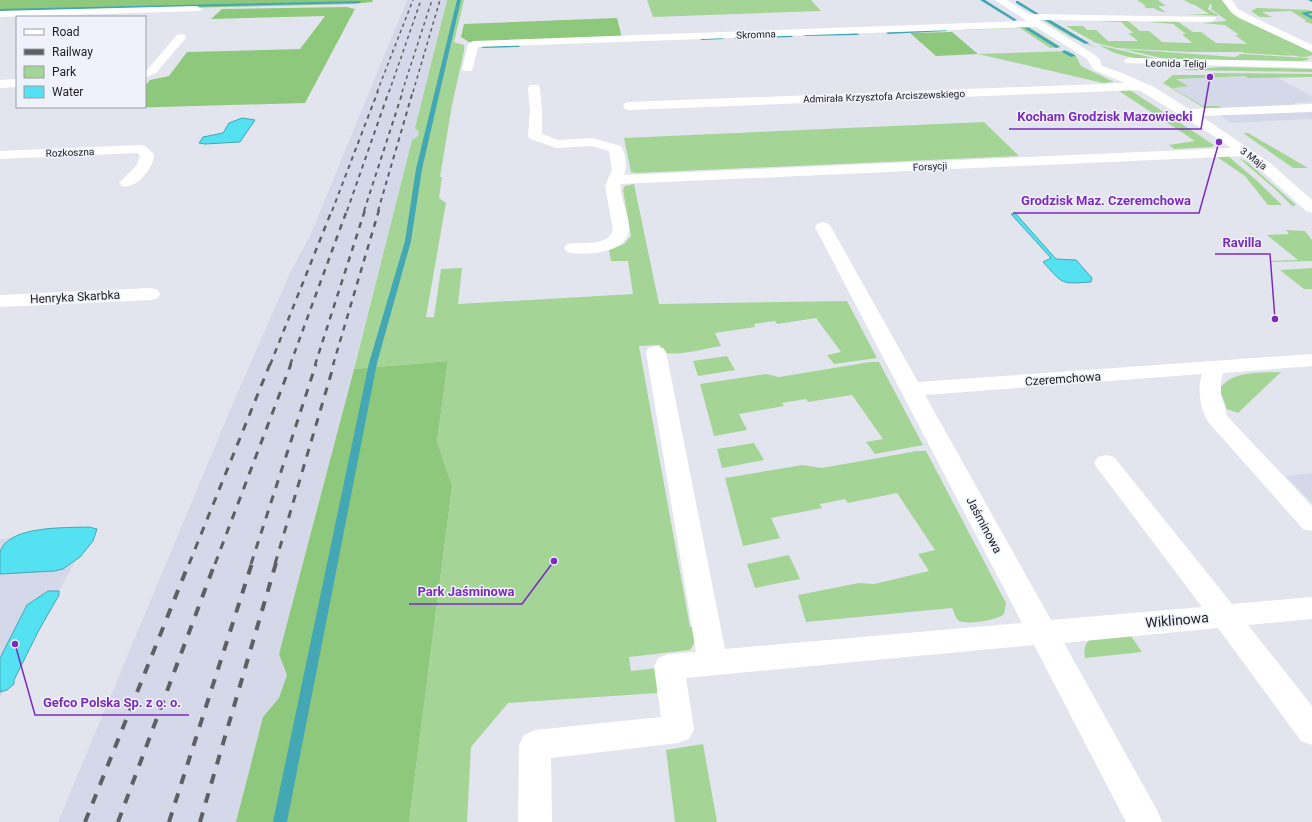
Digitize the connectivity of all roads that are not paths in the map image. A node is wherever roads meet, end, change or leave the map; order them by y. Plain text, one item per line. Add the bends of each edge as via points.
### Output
1 (1000, 0) edge
2 (1227, 0) edge
3 (197, 9) dead end
4 (0, 14) edge
5 (1028, 17) junction
6 (1211, 19) dead end
7 (1040, 24) junction
8 (181, 37) dead end
9 (1312, 49) edge
10 (1106, 58) junction
11 (1130, 61) junction
12 (1222, 64) junction
13 (1312, 65) edge
14 (468, 69) dead end
15 (146, 74) edge
16 (1143, 80) junction
17 (16, 83) edge
18 (0, 84) edge
19 (534, 88) dead end
20 (629, 106) dead end
21 (1312, 108) edge
22 (1188, 113) junction
23 (1246, 152) junction
24 (0, 155) edge
25 (615, 180) junction
26 (127, 183) dead end
27 (1312, 208) edge
28 (824, 227) dead end
29 (573, 248) dead end
30 (151, 294) dead end
31 (0, 301) edge
32 (656, 352) dead end
33 (1312, 360) edge
34 (1214, 369) junction
35 (912, 390) junction
36 (1106, 463) dead end
37 (1312, 522) edge
38 (1312, 608) edge
39 (1225, 616) junction
40 (1042, 632) junction
41 (713, 663) junction
42 (1312, 731) edge
43 (535, 822) edge
44 (1145, 822) edge

1 - 5 street, 3 Maja
2 - 9 street via 1243,16
3 - 4 street
5 - 6 street
5 - 7 street, 3 Maja
7 - 10 street, 3 Maja
7 - 14 street, Skromna via 473,44
8 - 15 street via 152,71
10 - 11 street, 3 Maja
10 - 16 street, 3 Maja via 1094,63 1098,68
11 - 12 street, Leonida Teligi
11 - 16 street, 3 Maja via 1142,65 1146,70
12 - 13 street, Leonida Teligi
12 - 16 street, Leonida Teligi via 1155,69
16 - 20 street, Admirała Krzysztofa Arciszewskiego
16 - 22 street, 3 Maja
17 - 18 street
19 - 25 street via 535,136 557,144 592,142 616,149 619,170
21 - 22 street
22 - 23 street, 3 Maja
23 - 25 street, Forsycji
23 - 27 street, 3 Maja
24 - 26 street, Rozkoszna via 140,149 147,154 144,166
25 - 29 street via 613,186 621,230 618,239 606,246
28 - 35 street, Jaśminowa
30 - 31 street, Henryka Skarbka
32 - 41 street
33 - 34 street, Czeremchowa
34 - 35 street, Czeremchowa
34 - 37 street via 1210,395 1218,418
35 - 40 street, Jaśminowa
36 - 39 street
38 - 39 street, Wiklinowa
39 - 40 street, Wiklinowa
39 - 42 street
40 - 41 street, Wiklinowa
40 - 44 street, Jaśminowa
41 - 43 street, Wiklinowa via 669,667 678,729 535,745

